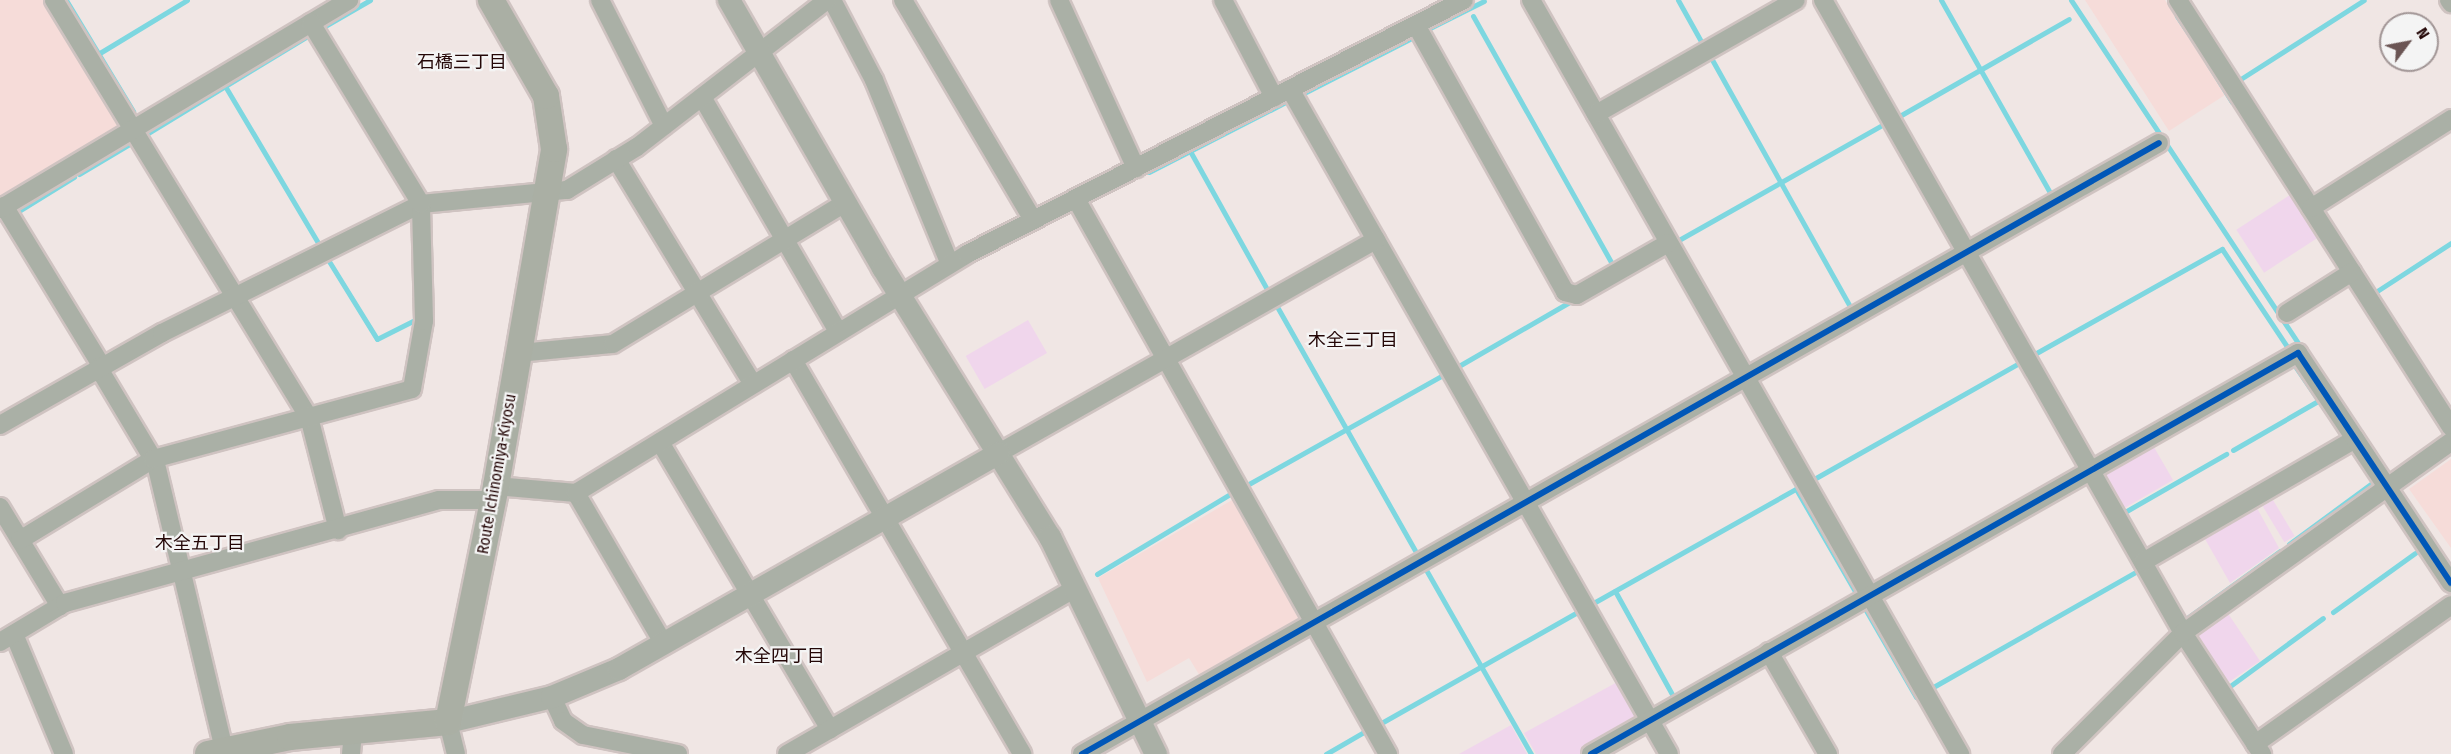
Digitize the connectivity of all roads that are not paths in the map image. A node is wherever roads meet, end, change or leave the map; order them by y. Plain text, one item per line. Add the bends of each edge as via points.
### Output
1 (54, 0) edge
2 (349, 0) edge
3 (490, 0) edge
4 (729, 0) edge
5 (827, 0) edge
6 (832, 0) edge
7 (903, 0) edge
8 (1059, 0) edge
9 (1223, 0) edge
10 (1464, 0) edge
11 (1531, 0) edge
12 (1796, 0) edge
13 (1823, 0) edge
14 (2178, 0) edge
15 (606, 2) edge
16 (310, 23) junction
17 (1416, 25) junction
18 (758, 51) junction
19 (1282, 93) junction
20 (702, 98) junction
21 (1596, 114) junction
22 (2451, 119) edge
23 (664, 126) junction
24 (133, 129) junction
25 (2159, 143) dead end
26 (616, 159) junction
27 (1136, 168) junction
28 (549, 191) junction
29 (1076, 198) junction
30 (845, 203) junction
31 (421, 204) junction
32 (2, 207) edge
33 (2311, 208) junction
34 (1033, 220) junction
35 (784, 240) junction
36 (1376, 240) junction
37 (1668, 243) junction
38 (1967, 252) junction
39 (950, 264) junction
40 (2352, 272) junction
41 (698, 292) junction
42 (899, 294) junction
43 (236, 297) junction
44 (2287, 313) dead end
45 (838, 332) junction
46 (519, 352) junction
47 (1166, 358) junction
48 (793, 360) junction
49 (100, 366) junction
50 (1744, 379) junction
51 (753, 384) junction
52 (309, 417) junction
53 (0, 425) edge
54 (2451, 427) edge
55 (2355, 439) junction
56 (660, 441) junction
57 (2451, 442) edge
58 (999, 453) junction
59 (153, 459) junction
60 (2091, 471) junction
61 (2392, 484) junction
62 (494, 493) junction
63 (576, 493) junction
64 (1525, 503) junction
65 (0, 507) edge
66 (884, 518) junction
67 (338, 530) junction
68 (20, 540) junction
69 (2143, 562) junction
70 (183, 571) junction
71 (2451, 584) edge
72 (1076, 588) junction
73 (752, 594) junction
74 (1869, 595) junction
75 (2451, 605) edge
76 (60, 606) junction
77 (1315, 622) junction
78 (2183, 633) junction
79 (7, 638) edge
80 (664, 644) junction
81 (1769, 652) junction
82 (963, 653) junction
83 (552, 697) junction
84 (1650, 720) junction
85 (1140, 721) junction
86 (448, 722) junction
87 (830, 729) junction
88 (352, 743) edge
89 (2258, 749) edge
90 (216, 751) edge
91 (64, 754) edge
92 (456, 754) edge
93 (678, 754) edge
94 (787, 754) edge
95 (1022, 754) edge
96 (1082, 754) edge
97 (1156, 754) edge
98 (1388, 754) edge
99 (1591, 754) edge
100 (1669, 754) edge
101 (1828, 754) edge
102 (1960, 754) edge
103 (2062, 754) edge

1 - 24 street
2 - 16 street
3 - 28 main road, Route Ichinomiya-Kiyosu via 546,96 554,149
4 - 18 street
5 - 18 street
6 - 39 street via 874,80
7 - 34 street
8 - 27 street
9 - 19 street
10 - 17 street
11 - 21 street
12 - 21 street
13 - 38 street
14 - 33 street
15 - 23 street
16 - 24 street
16 - 31 street
17 - 19 street
17 - 37 street via 1565,292 1577,295
18 - 20 street
18 - 30 street
19 - 27 street
19 - 36 street
20 - 23 street
20 - 35 street
21 - 37 street
22 - 33 street
23 - 26 street
24 - 32 street
24 - 43 street
25 - 38 street
26 - 28 street via 567,190
26 - 41 street
27 - 29 street
28 - 31 street
28 - 46 main road, Route Ichinomiya-Kiyosu
29 - 34 street
29 - 47 street
30 - 35 street
30 - 42 street
31 - 43 street
31 - 52 street via 424,321 412,389
32 - 49 street
33 - 40 street
34 - 39 street
35 - 41 street
35 - 45 street
36 - 47 street
36 - 64 street
37 - 50 street
38 - 50 street
38 - 60 street
39 - 42 street
40 - 44 street
40 - 54 street
41 - 46 street via 613,344
41 - 51 street
42 - 45 street
42 - 58 street
43 - 49 street
43 - 52 street
45 - 48 street
46 - 62 main road, Route Ichinomiya-Kiyosu
47 - 58 street
47 - 77 street
48 - 51 street
48 - 66 street
49 - 53 street
49 - 59 street
50 - 64 street
50 - 74 street
51 - 56 street
52 - 59 street
52 - 67 street
55 - 60 street via 2298,352
55 - 61 street
55 - 69 street
56 - 63 street
56 - 73 street
57 - 61 street
58 - 66 street
58 - 72 street
59 - 68 street
59 - 70 street
60 - 69 street
60 - 74 street
61 - 71 street
61 - 78 street
62 - 63 street
62 - 67 street via 439,500
62 - 86 main road, Route Ichinomiya-Kiyosu
63 - 80 street
64 - 77 street
64 - 84 street
65 - 68 street
66 - 73 street
66 - 82 street
67 - 70 street
68 - 76 street
69 - 78 street
70 - 76 street
70 - 90 street
72 - 82 street
72 - 85 street
73 - 80 street
73 - 87 street
74 - 81 street
74 - 102 street
75 - 89 street
76 - 79 street
77 - 85 street
77 - 98 street
78 - 89 street
78 - 103 street via 2109,701
79 - 91 street
80 - 83 street
81 - 84 street
81 - 101 street
82 - 87 street
82 - 95 street
83 - 86 street
83 - 93 street via 563,721 583,735
84 - 99 street
84 - 100 street
85 - 96 street
85 - 97 street
86 - 88 main road
86 - 92 street
87 - 94 street
88 - 90 main road

